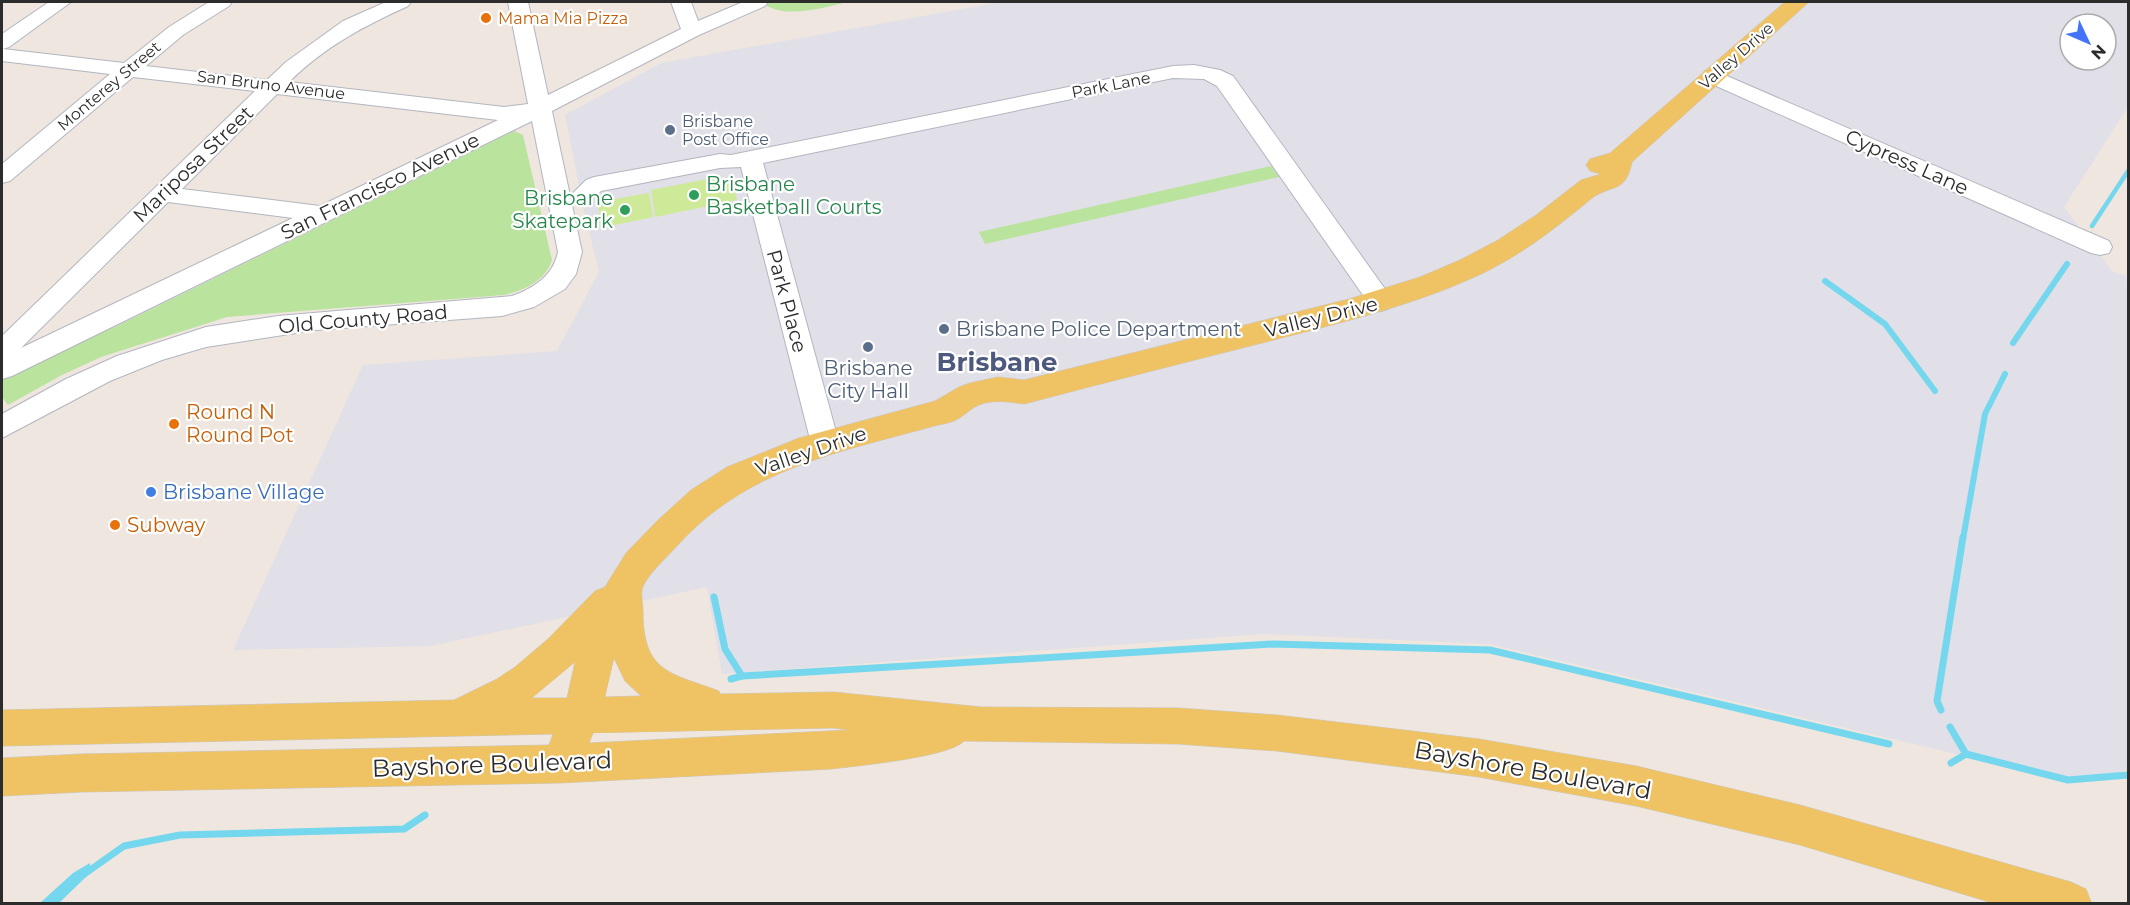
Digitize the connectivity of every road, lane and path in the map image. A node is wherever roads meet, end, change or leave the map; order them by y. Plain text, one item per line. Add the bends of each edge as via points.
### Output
1 (61, 2) edge
2 (222, 2) edge
3 (401, 2) edge
4 (518, 2) edge
5 (681, 2) edge
6 (758, 2) edge
7 (1798, 2) edge
8 (692, 32) junction
9 (2, 43) edge
10 (2, 55) edge
11 (128, 69) junction
12 (1713, 76) junction
13 (273, 86) junction
14 (539, 107) junction
15 (740, 160) junction
16 (2, 176) edge
17 (163, 194) junction
18 (559, 199) junction
19 (322, 214) junction
20 (2100, 247) dead end
21 (1381, 302) junction
22 (4, 360) edge
23 (2, 427) edge
24 (825, 443) junction
25 (625, 583) junction
26 (729, 712) junction
27 (582, 715) junction
28 (434, 718) junction
29 (981, 724) junction
30 (9, 727) edge
31 (560, 764) junction
32 (2, 777) edge
33 (2071, 903) edge

1 - 9 street
2 - 11 street, Monterey Street via 176,30
3 - 13 street, Mariposa Street via 332,36
4 - 14 street, Old County Road
5 - 8 street
6 - 8 street, San Francisco Avenue
7 - 12 main road, Valley Drive
8 - 14 street, San Francisco Avenue
10 - 11 street, San Bruno Avenue
11 - 13 street, San Bruno Avenue
11 - 16 street, Monterey Street
12 - 20 street, Cypress Lane
12 - 21 main road, Valley Drive via 1619,159 1616,175 1609,182 1592,184 1510,248 1458,275
13 - 14 street, San Bruno Avenue via 504,114
13 - 17 street, Mariposa Street
14 - 18 street, Old County Road
14 - 19 street, San Francisco Avenue
15 - 18 street, Park Lane via 722,169
15 - 21 street, Park Lane via 1173,72 1207,72 1225,81
15 - 24 street, Park Place
17 - 19 street
17 - 22 street, Mariposa Street
18 - 23 street, Old County Road via 570,261 561,278 529,299 491,308 268,327 203,338 100,374
19 - 22 street, San Francisco Avenue
21 - 24 main road, Valley Drive via 1024,392 1005,406 976,414 945,411
24 - 25 main road, Valley Drive via 778,458 720,488 670,530
25 - 26 main road via 625,638 632,659 644,676 669,693
25 - 27 main road, Valley Drive via 598,645
25 - 28 main road via 532,679 490,704
26 - 27 main road, Bayshore Boulevard
26 - 29 main road, Bayshore Boulevard via 834,710
27 - 28 main road, Bayshore Boulevard
27 - 31 main road, Valley Drive
28 - 30 main road, Bayshore Boulevard
29 - 31 main road, Bayshore Boulevard via 874,746
29 - 33 main road, Bayshore Boulevard via 1218,729 1377,744 1521,765 1744,811
31 - 32 main road, Bayshore Boulevard

